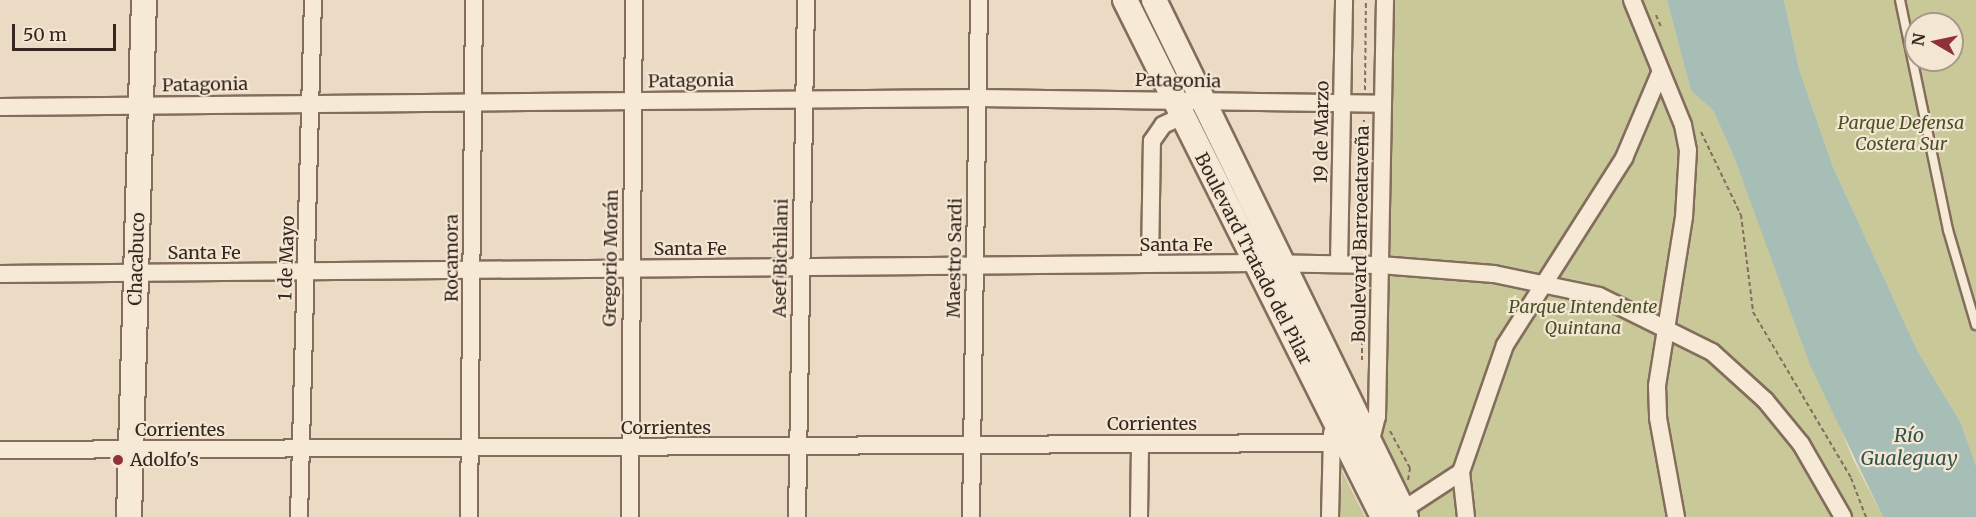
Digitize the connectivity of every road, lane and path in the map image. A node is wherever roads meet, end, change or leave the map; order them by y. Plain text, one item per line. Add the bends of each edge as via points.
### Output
1 (144, 0) edge
2 (313, 0) edge
3 (474, 0) edge
4 (634, 0) edge
5 (806, 0) edge
6 (979, 0) edge
7 (1125, 0) edge
8 (1154, 0) edge
9 (1344, 0) edge
10 (1385, 0) edge
11 (1632, 0) edge
12 (1900, 0) edge
13 (1651, 8) dead end
14 (1662, 32) dead end
15 (1660, 73) junction
16 (978, 98) junction
17 (804, 99) junction
18 (632, 101) junction
19 (1203, 101) junction
20 (472, 103) junction
21 (310, 104) junction
22 (1342, 104) junction
23 (1383, 104) junction
24 (141, 106) junction
25 (0, 107) edge
26 (1178, 108) junction
27 (1695, 121) dead end
28 (1255, 263) junction
29 (1150, 264) junction
30 (1280, 264) junction
31 (1339, 264) junction
32 (1380, 265) junction
33 (974, 266) junction
34 (800, 267) junction
35 (630, 268) junction
36 (471, 270) junction
37 (306, 271) junction
38 (136, 273) junction
39 (0, 274) edge
40 (1541, 283) junction
41 (1664, 325) junction
42 (1976, 326) edge
43 (1306, 340) junction
44 (1333, 417) junction
45 (1332, 443) junction
46 (1140, 444) junction
47 (971, 445) junction
48 (797, 446) junction
49 (629, 447) junction
50 (470, 448) junction
51 (301, 449) junction
52 (0, 450) edge
53 (130, 450) junction
54 (1361, 452) junction
55 (1461, 471) junction
56 (1396, 515) edge
57 (129, 517) edge
58 (299, 517) edge
59 (469, 517) edge
60 (630, 517) edge
61 (797, 517) edge
62 (971, 517) edge
63 (1139, 517) edge
64 (1330, 517) edge
65 (1466, 517) edge
66 (1676, 517) edge
67 (1843, 517) edge
68 (1866, 517) edge

1 - 24 main road, Chacabuco
2 - 21 street, 1 de Mayo
3 - 20 street, Rocamora
4 - 18 street, Gregorio Morán
5 - 17 street, Asef Bichilani
6 - 16 street, Maestro Sardi
7 - 26 main road, Boulevard Tratado del Pilar
8 - 19 main road, Boulevard Tratado del Pilar
9 - 22 street, 19 de Marzo
10 - 23 street, Boulevard Barroeataveña
11 - 15 street
12 - 42 lane via 1948,230
13 - 14 path
15 - 40 street via 1624,158 1592,214
15 - 41 street via 1683,125 1688,150 1684,217
16 - 17 street, Patagonia
16 - 26 street, Patagonia
16 - 33 street, Maestro Sardi
17 - 18 street, Patagonia
17 - 34 street, Asef Bichilani
18 - 20 street, Patagonia
18 - 35 street, Gregorio Morán
19 - 22 street, Patagonia
19 - 26 street, Patagonia
19 - 30 main road, Boulevard Tratado del Pilar
20 - 21 street, Patagonia
20 - 36 street, Rocamora
21 - 24 street, Patagonia
21 - 37 street, 1 de Mayo
22 - 23 street, Patagonia
22 - 31 street, 19 de Marzo
23 - 32 street, Boulevard Barroeataveña
24 - 25 street, Patagonia
24 - 38 main road, Chacabuco
26 - 28 main road, Boulevard Tratado del Pilar
26 - 29 street via 1152,141
27 - 68 path via 1741,215 1753,312 1851,478
28 - 29 street, Santa Fe
28 - 30 street, Santa Fe
28 - 43 main road, Boulevard Tratado del Pilar
29 - 33 street, Santa Fe
30 - 31 street, Santa Fe
30 - 43 main road, Boulevard Tratado del Pilar
31 - 32 street, Santa Fe
32 - 40 street, Santa Fe
32 - 54 street, Boulevard Barroeataveña via 1377,417
33 - 34 street, Santa Fe
33 - 47 street, Maestro Sardi
34 - 35 street, Santa Fe
34 - 48 street, Asef Bichilani
35 - 36 street, Santa Fe
35 - 49 street, Gregorio Morán
36 - 37 street, Santa Fe
36 - 50 street, Rocamora
37 - 38 street, Santa Fe
37 - 51 street, 1 de Mayo
38 - 39 street, Santa Fe
38 - 53 main road, Chacabuco
40 - 41 street, Santa Fe via 1599,296
40 - 55 street via 1505,345
41 - 66 street via 1658,418
41 - 67 street, Santa Fe via 1713,352 1765,400 1801,444
43 - 44 main road, Boulevard Tratado del Pilar
43 - 54 main road, Boulevard Tratado del Pilar
44 - 45 street
44 - 54 main road, Boulevard Tratado del Pilar
45 - 46 street, Corrientes
45 - 64 street
46 - 47 street, Corrientes
46 - 63 street
47 - 48 street, Corrientes
47 - 62 street, Maestro Sardi
48 - 49 street, Corrientes
48 - 61 street, Asef Bichilani
49 - 50 street, Corrientes
49 - 60 street, Gregorio Morán
50 - 51 street, Corrientes
50 - 59 street, Rocamora
51 - 53 street, Corrientes
51 - 58 street, 1 de Mayo
52 - 53 street, Corrientes
53 - 57 main road, Chacabuco
54 - 56 main road, Boulevard Tratado del Pilar
55 - 56 street
55 - 65 street

